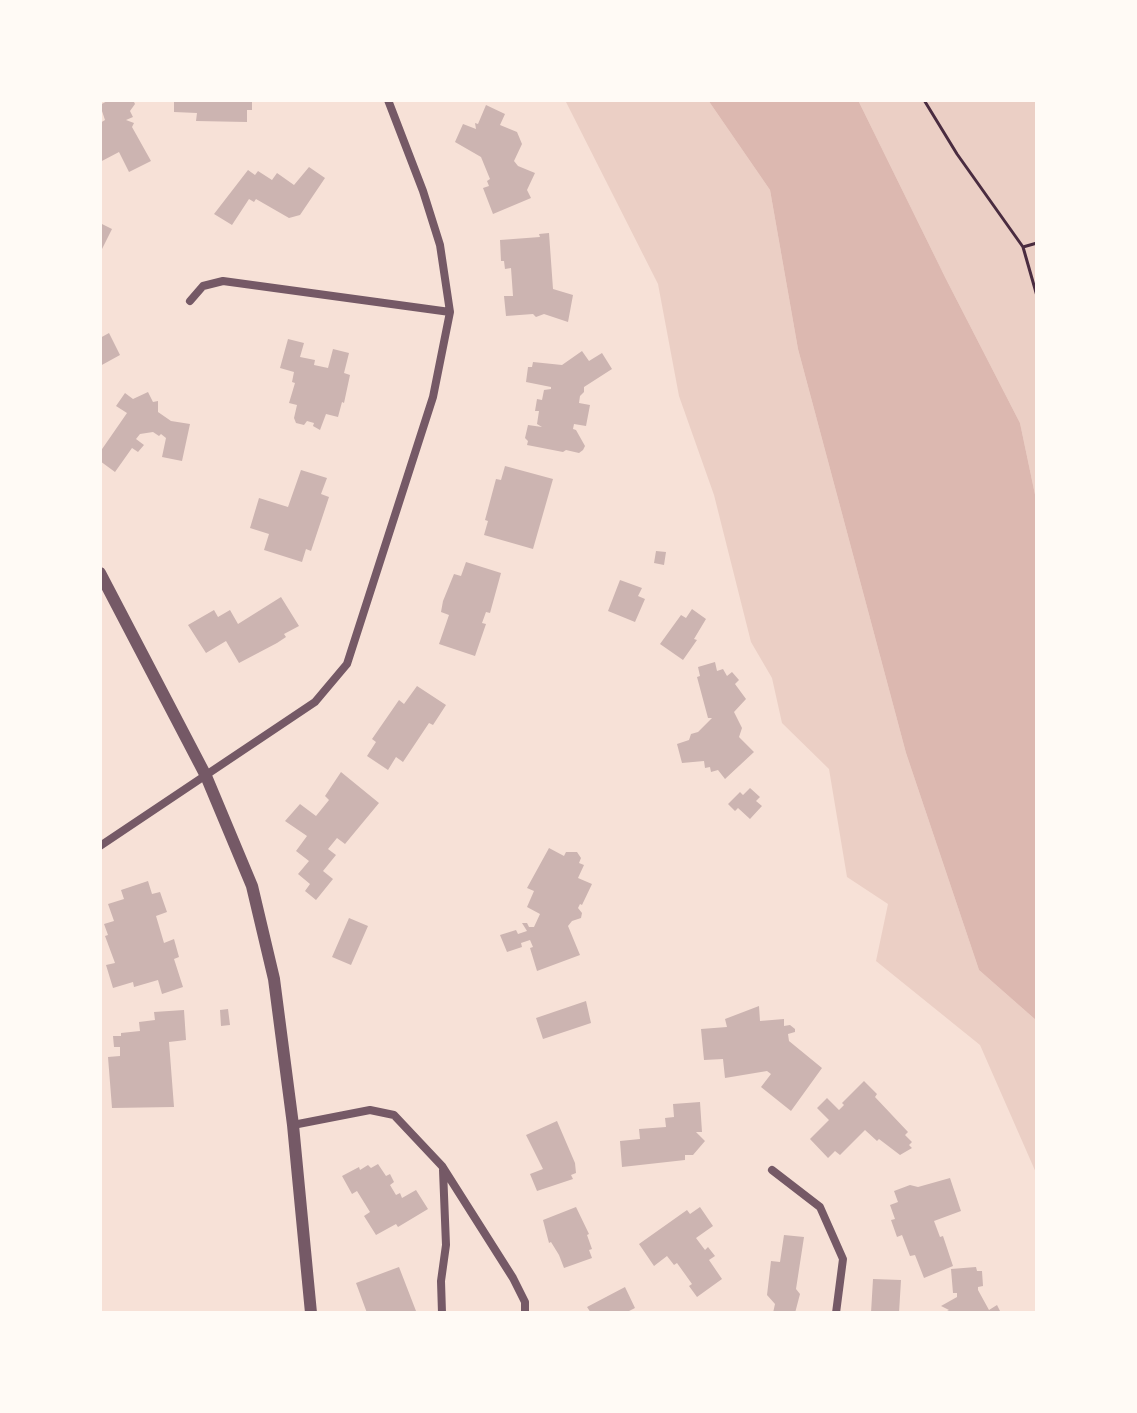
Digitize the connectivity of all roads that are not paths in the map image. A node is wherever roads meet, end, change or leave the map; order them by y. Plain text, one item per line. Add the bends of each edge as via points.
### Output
1 (388, 100) edge
2 (190, 301) dead end
3 (450, 312) junction
4 (100, 573) edge
5 (206, 776) junction
6 (100, 846) edge
7 (293, 1125) junction
8 (442, 1166) junction
9 (772, 1170) dead end
10 (311, 1313) edge
11 (442, 1313) edge
12 (525, 1313) edge
13 (836, 1313) edge

1 - 3 street via 440,245
2 - 3 street via 203,286 223,281
3 - 5 street via 433,397 347,664 315,702
4 - 5 street
5 - 6 street
5 - 7 street via 252,886 263,930
7 - 8 street via 370,1110 394,1115
7 - 10 street
8 - 11 street
8 - 12 street via 513,1278
9 - 13 street via 820,1207 843,1259

